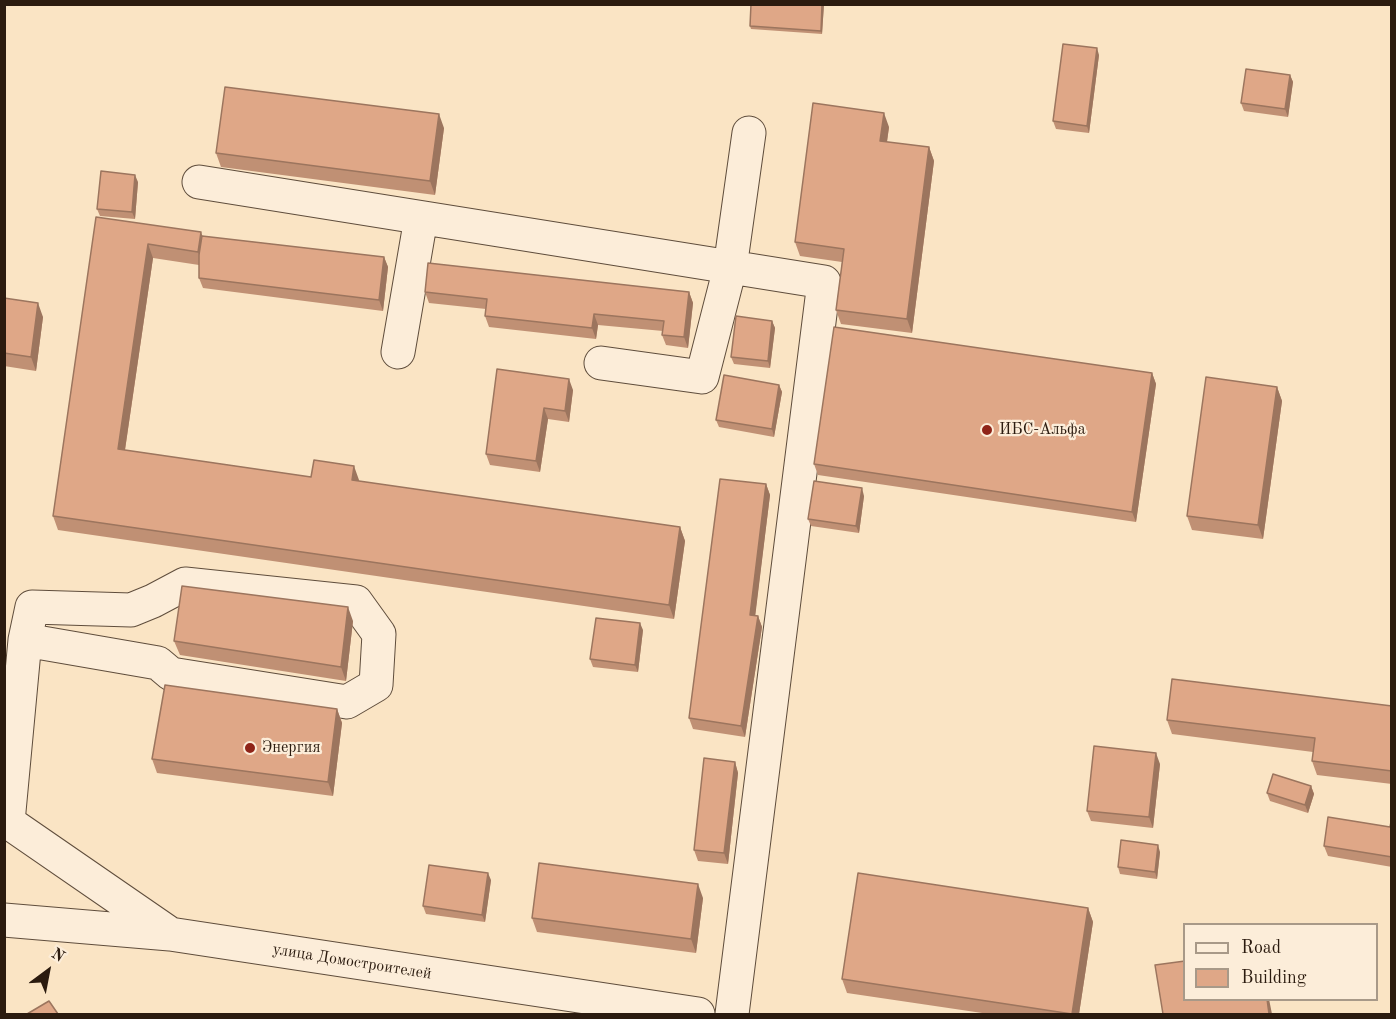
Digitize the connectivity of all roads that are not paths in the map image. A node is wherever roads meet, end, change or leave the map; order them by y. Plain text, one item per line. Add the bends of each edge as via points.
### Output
1 (749, 133) dead end
2 (199, 182) dead end
3 (421, 218) junction
4 (730, 268) junction
5 (398, 352) dead end
6 (601, 363) dead end
7 (25, 640) junction
8 (6, 822) edge
9 (4, 920) edge
10 (170, 934) junction
11 (698, 1014) edge
12 (732, 1014) edge

1 - 4 street
2 - 3 street
3 - 4 street
3 - 5 street
4 - 6 street via 702,377
4 - 12 street via 824,282
7 - 7 street via 158,663 171,674 347,702 376,685 379,634 356,602 185,584 131,610 32,607
7 - 8 street
8 - 10 street
9 - 10 street, улица Домостроителей
10 - 11 street, улица Домостроителей

